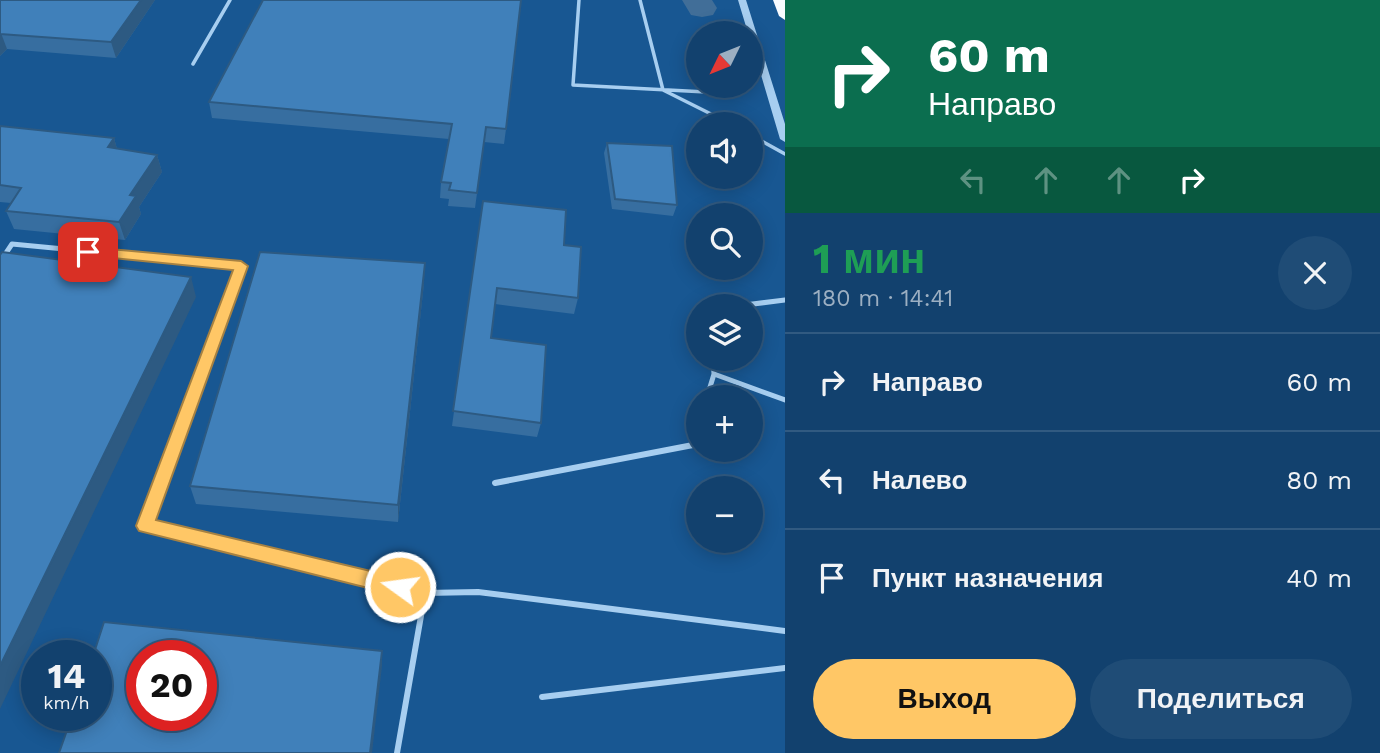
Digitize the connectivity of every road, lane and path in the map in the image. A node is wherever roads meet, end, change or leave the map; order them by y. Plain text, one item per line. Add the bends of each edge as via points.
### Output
1 (230, 0) edge
2 (579, 0) edge
3 (640, 0) edge
4 (742, 0) edge
5 (779, 0) edge
6 (785, 16) edge
7 (748, 21) edge
8 (193, 64) dead end
9 (763, 71) edge
10 (663, 90) junction
11 (686, 91) edge
12 (707, 112) edge
13 (785, 139) edge
14 (763, 142) edge
15 (785, 154) edge
16 (0, 262) edge
17 (785, 300) edge
18 (763, 303) edge
19 (714, 371) edge
20 (714, 374) junction
21 (711, 385) edge
22 (785, 400) edge
23 (686, 446) edge
24 (495, 483) dead end
25 (425, 593) junction
26 (785, 631) edge
27 (785, 668) edge
28 (542, 697) dead end
29 (397, 753) edge

1 - 8 lane
2 - 10 lane via 573,85
3 - 10 lane
4 - 7 street
5 - 6 highway
9 - 13 street
10 - 11 lane
10 - 12 lane
14 - 15 lane
16 - 25 lane via 12,244 241,266 145,526
17 - 18 lane
19 - 20 lane
20 - 21 lane
20 - 22 lane
23 - 24 lane
25 - 26 lane via 478,592
25 - 29 lane
27 - 28 lane

